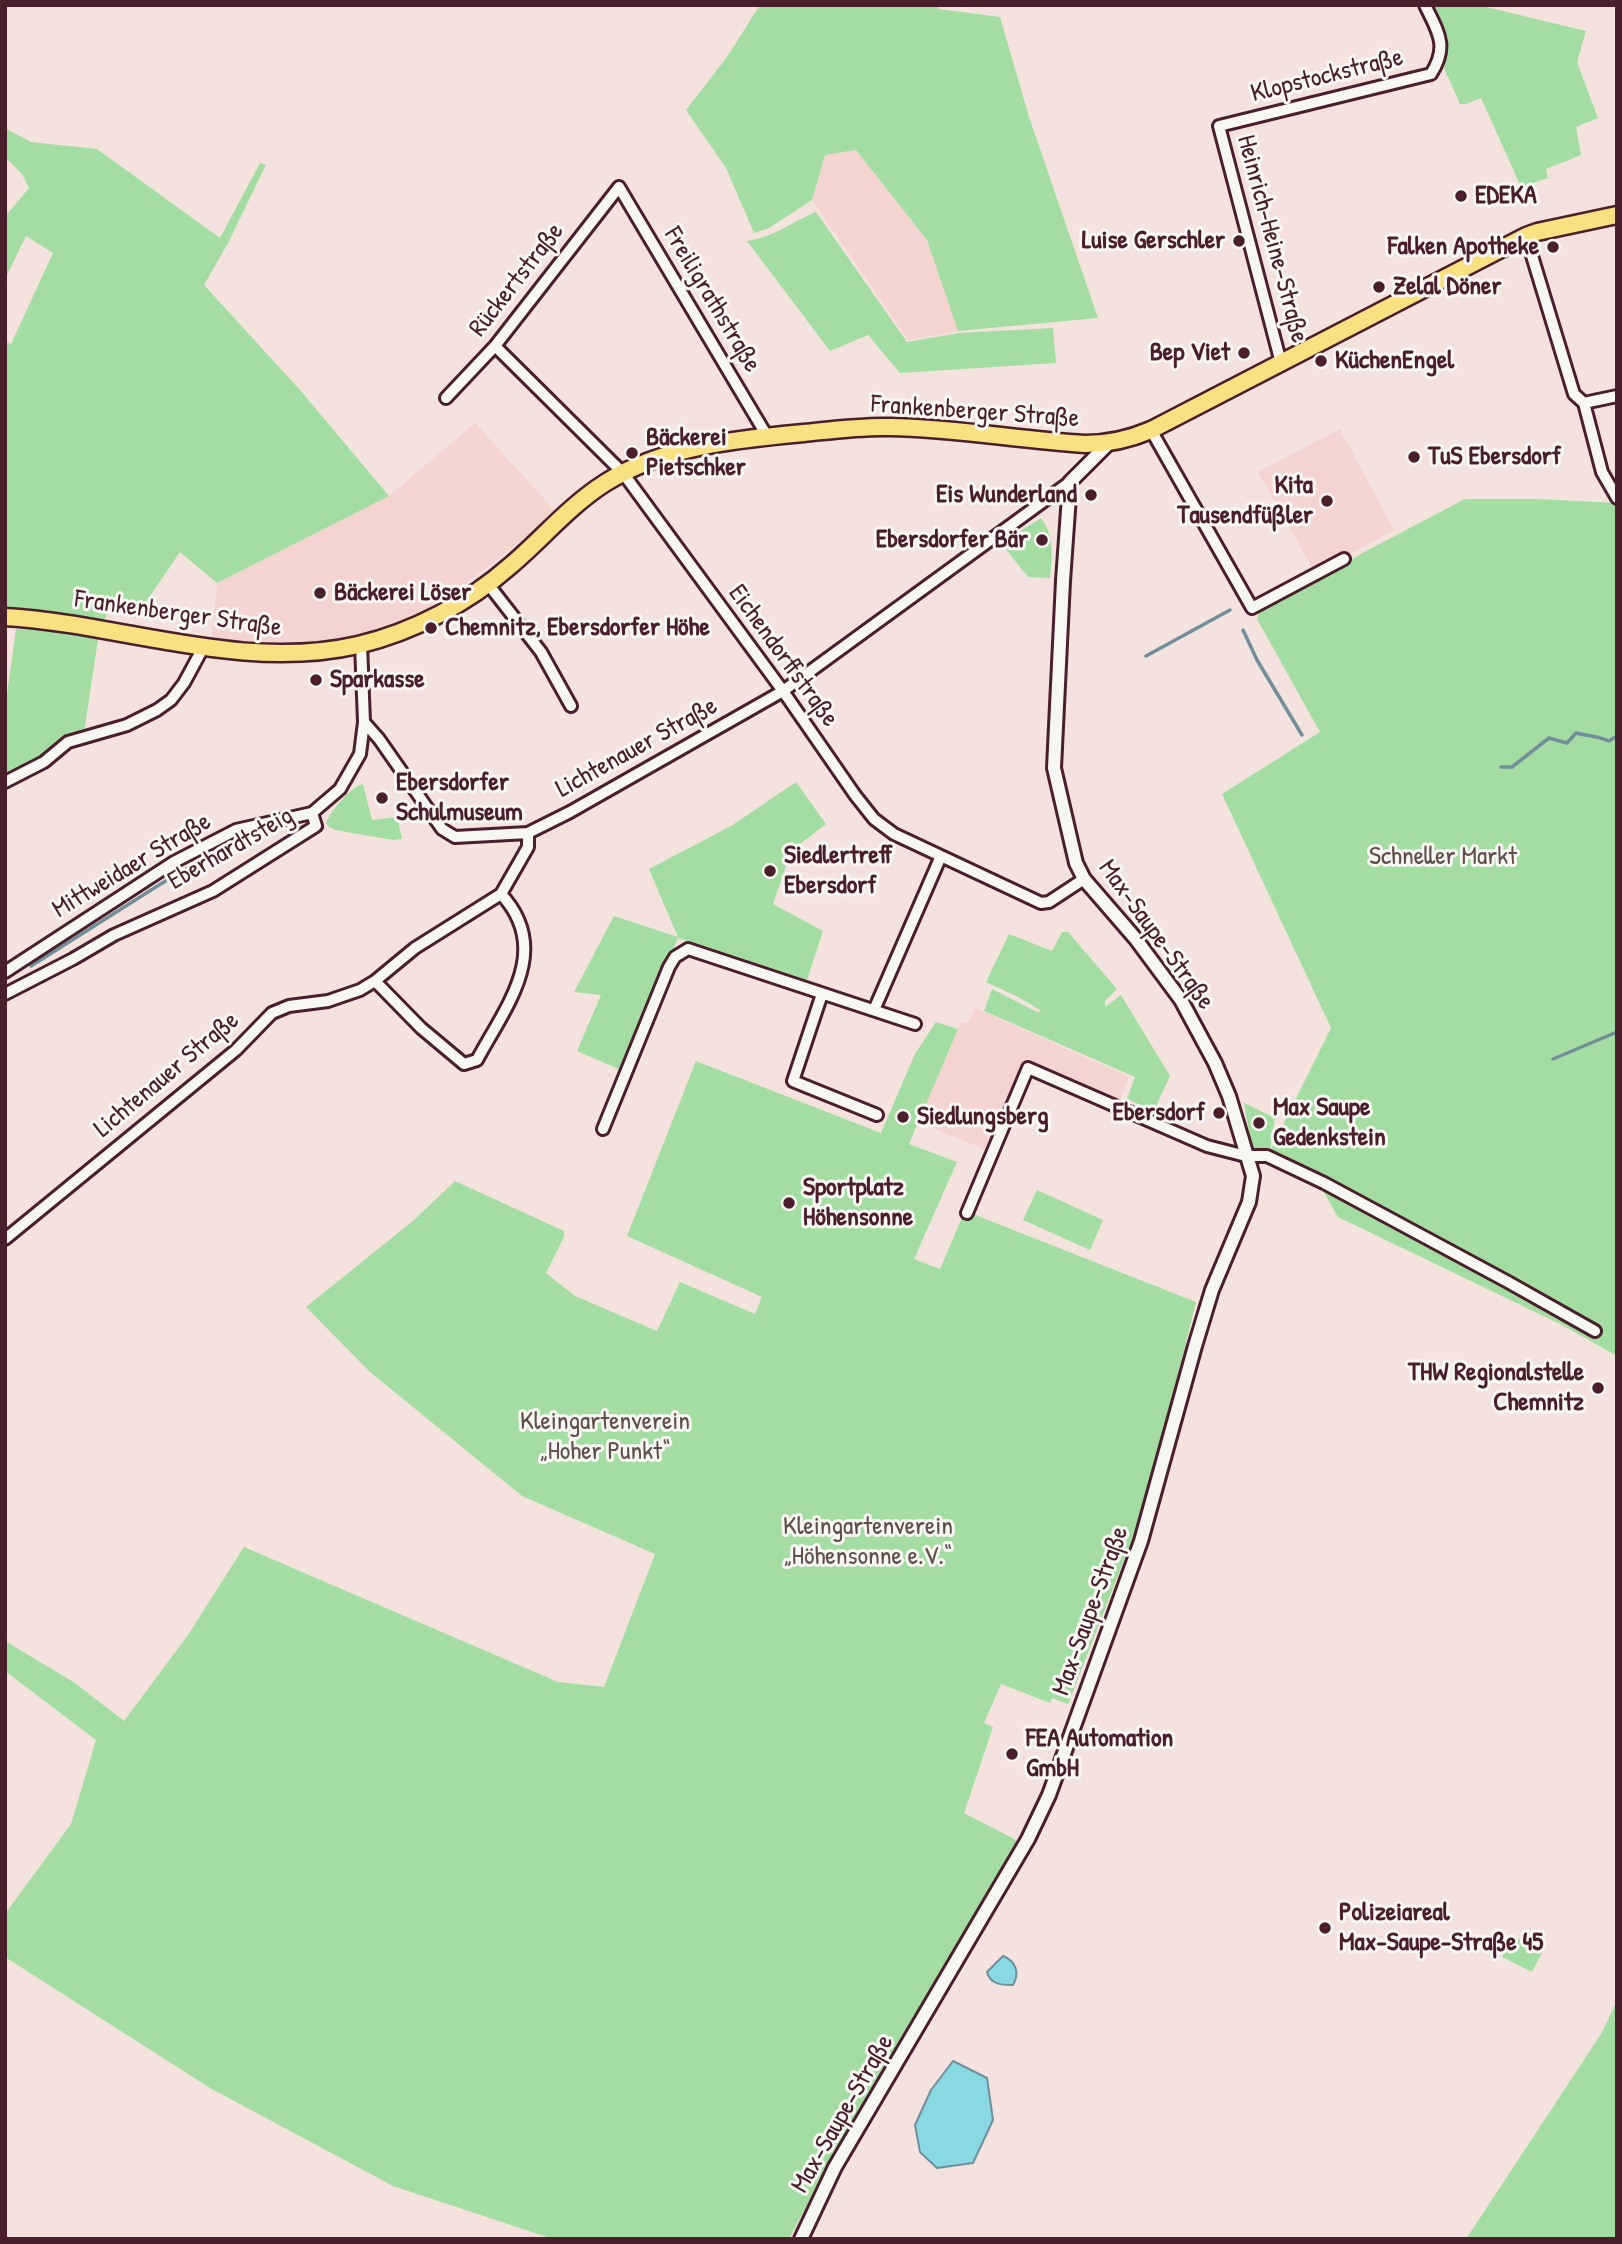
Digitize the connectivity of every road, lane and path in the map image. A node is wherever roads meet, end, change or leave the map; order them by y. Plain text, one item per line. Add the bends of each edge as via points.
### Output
1 (1425, 5) edge
2 (1219, 126) joint
3 (619, 187) joint
4 (1617, 215) edge
5 (1526, 236) junction
6 (495, 346) junction
7 (1281, 363) junction
8 (1617, 396) edge
9 (446, 398) dead end
10 (1584, 403) junction
11 (1151, 430) junction
12 (767, 436) junction
13 (1109, 443) junction
14 (622, 473) junction
15 (1070, 482) junction
16 (1617, 498) edge
17 (1344, 559) dead end
18 (488, 584) junction
19 (5, 617) edge
20 (361, 645) junction
21 (204, 646) junction
22 (783, 691) junction
23 (571, 706) dead end
24 (364, 722) junction
25 (5, 782) edge
26 (312, 813) junction
27 (528, 833) junction
28 (941, 856) junction
29 (1084, 879) junction
30 (501, 894) junction
31 (5, 972) edge
32 (375, 981) junction
33 (5, 994) edge
34 (822, 994) junction
35 (874, 1010) junction
36 (915, 1024) dead end
37 (877, 1115) dead end
38 (603, 1129) dead end
39 (1246, 1156) junction
40 (967, 1213) dead end
41 (5, 1239) edge
42 (1595, 1331) dead end
43 (801, 2239) edge

1 - 2 street, Klopstockstraße via 1438,32 1441,53 1431,74
2 - 7 street, Heinrich-Heine-Straße
3 - 6 street, Rückertstraße
3 - 12 street, Freiligrathstraße
4 - 5 main road, Frankenberger Straße
5 - 7 main road, Frankenberger Straße
5 - 10 street via 1574,394
6 - 9 street, Rückertstraße
6 - 14 street, Eichendorffstraße
7 - 11 main road, Frankenberger Straße
8 - 10 street
10 - 16 street via 1602,472
11 - 13 main road, Frankenberger Straße
11 - 17 street via 1252,608
12 - 13 main road, Frankenberger Straße via 892,426
12 - 14 main road, Frankenberger Straße via 679,452
13 - 15 street, Lichtenauer Straße
14 - 18 main road, Frankenberger Straße via 586,497
14 - 22 street, Eichendorffstraße
15 - 22 street, Lichtenauer Straße
15 - 29 street, Max-Saupe-Straße via 1054,768 1076,863
18 - 20 main road, Frankenberger Straße via 428,620
18 - 23 street via 541,652
19 - 21 main road, Frankenberger Straße
20 - 21 main road, Frankenberger Straße via 304,654
20 - 24 street, Mittweidaer Straße
21 - 25 street via 184,683 158,710 127,725 68,742 44,762
22 - 27 street, Lichtenauer Straße
22 - 28 street, Eichendorffstraße via 874,819
24 - 26 street, Mittweidaer Straße via 360,754 351,774
24 - 27 street via 442,829 456,837
26 - 31 street, Mittweidaer Straße via 236,830 173,862
26 - 33 street, Eberhardtsteig via 316,826 213,891 114,935
27 - 30 street, Lichtenauer Straße via 528,847
28 - 29 street, Eichendorffstraße via 1041,903
28 - 35 street
29 - 39 street, Max-Saupe-Straße via 1181,1000 1215,1063
30 - 32 street, Lichtenauer Straße via 415,948
30 - 32 street via 513,906 523,933 524,967 477,1060 464,1064
32 - 41 street, Lichtenauer Straße via 328,1001 272,1013 236,1050
34 - 35 street
34 - 37 street via 793,1081
34 - 38 street via 688,949 675,957
35 - 36 street
39 - 40 street via 1207,1146 1028,1068
39 - 42 street via 1267,1156 1324,1183
39 - 43 street, Max-Saupe-Straße via 1253,1176 1249,1202 1212,1290 1141,1541 1049,1795 1021,1851 835,2167

